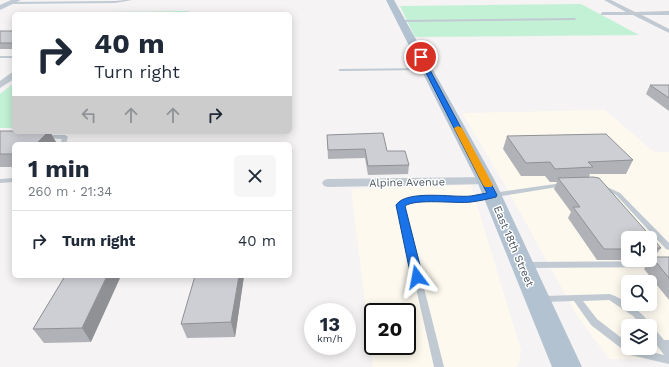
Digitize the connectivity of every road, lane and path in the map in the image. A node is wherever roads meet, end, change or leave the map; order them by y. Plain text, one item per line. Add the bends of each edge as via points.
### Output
1 (132, 0) edge
2 (390, 0) edge
3 (610, 1) edge
4 (14, 2) edge
5 (0, 8) edge
6 (669, 13) edge
7 (603, 14) dead end
8 (635, 14) junction
9 (575, 19) dead end
10 (402, 21) junction
11 (669, 31) edge
12 (0, 57) edge
13 (12, 57) edge
14 (427, 69) junction
15 (340, 70) dead end
16 (12, 76) edge
17 (0, 85) edge
18 (39, 137) edge
19 (64, 142) edge
20 (12, 180) edge
21 (0, 181) edge
22 (328, 183) dead end
23 (568, 185) edge
24 (596, 185) edge
25 (489, 188) junction
26 (669, 247) edge
27 (669, 264) edge
28 (522, 266) junction
29 (536, 299) junction
30 (577, 299) junction
31 (641, 319) edge
32 (657, 337) edge
33 (665, 344) edge
34 (669, 354) edge
35 (669, 360) edge
36 (438, 367) edge
37 (567, 367) edge

1 - 4 lane
2 - 10 main road, East 18th Street
3 - 8 street
4 - 5 street
6 - 8 street
7 - 8 street
8 - 11 street
9 - 10 lane
10 - 14 main road, East 18th Street
12 - 13 lane
14 - 15 lane
14 - 25 main road, East 18th Street
16 - 17 street
18 - 19 lane via 65,137
20 - 21 lane
22 - 25 street, Alpine Avenue
23 - 25 lane
24 - 26 lane via 618,194
25 - 28 main road, East 18th Street
25 - 36 lane via 471,199 420,199 404,201 400,205
27 - 28 lane
28 - 29 main road, East 18th Street
29 - 30 lane
29 - 37 main road, East 18th Street
30 - 31 lane via 610,297
30 - 35 lane via 594,322 633,352
32 - 33 lane
33 - 34 lane

